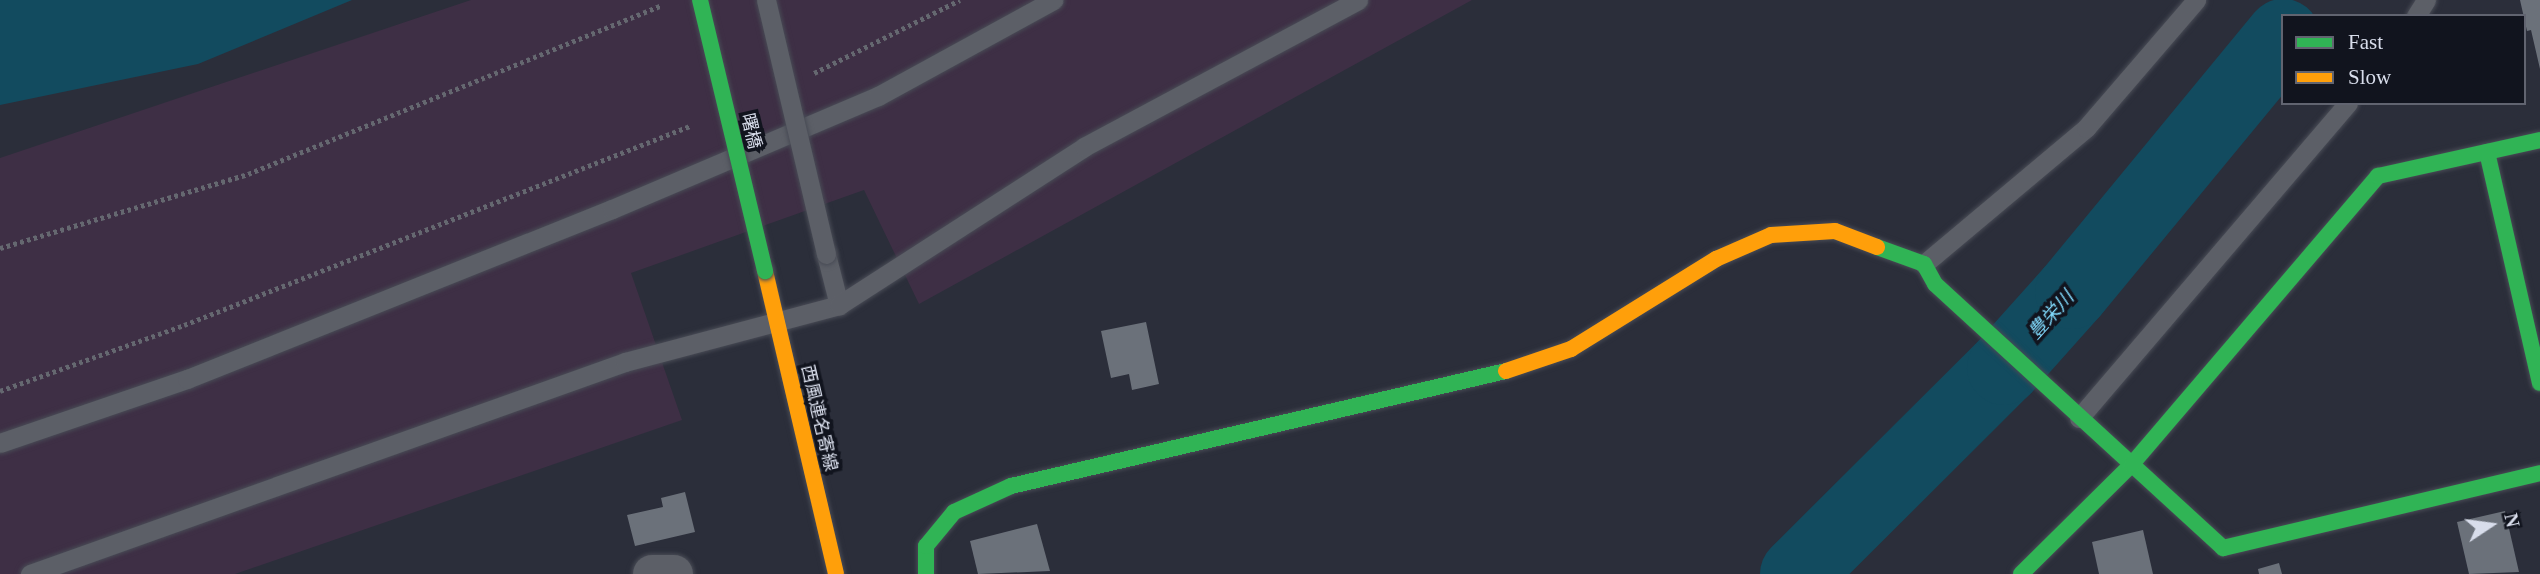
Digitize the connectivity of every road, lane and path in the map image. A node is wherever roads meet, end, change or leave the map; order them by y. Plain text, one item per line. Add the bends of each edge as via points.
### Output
1 (673, 0) edge
2 (700, 0) edge
3 (766, 0) edge
4 (960, 0) edge
5 (1053, 0) edge
6 (1358, 0) edge
7 (2196, 0) edge
8 (801, 79) dead end
9 (2346, 105) edge
10 (701, 121) dead end
11 (2540, 140) edge
12 (2487, 152) junction
13 (0, 248) edge
14 (1924, 264) junction
15 (765, 271) joint
16 (839, 305) junction
17 (777, 322) junction
18 (2540, 383) edge
19 (0, 391) edge
20 (2072, 411) junction
21 (0, 443) edge
22 (2132, 464) junction
23 (2540, 473) edge
24 (30, 574) edge
25 (652, 574) edge
26 (674, 574) edge
27 (836, 574) edge
28 (926, 574) edge
29 (2021, 574) edge

1 - 13 path via 608,31 248,174
2 - 15 street, 曙橋, bridge
3 - 16 lane, bridge
4 - 8 path
5 - 21 lane via 878,96 624,203 187,379
6 - 16 lane via 1084,148
7 - 14 lane via 2086,128
9 - 20 lane
10 - 19 path via 197,320
11 - 12 street
12 - 18 street
12 - 22 street via 2378,176
14 - 20 street via 1935,284
14 - 28 street via 1835,231 1771,235 1716,258 1571,349 1514,369 1011,486 954,512 926,546
15 - 17 street, 西風連名寄線
16 - 17 lane
17 - 24 lane via 625,362
17 - 27 street, 西風連名寄線
20 - 22 street
22 - 23 street via 2223,548
22 - 29 street
25 - 26 street

